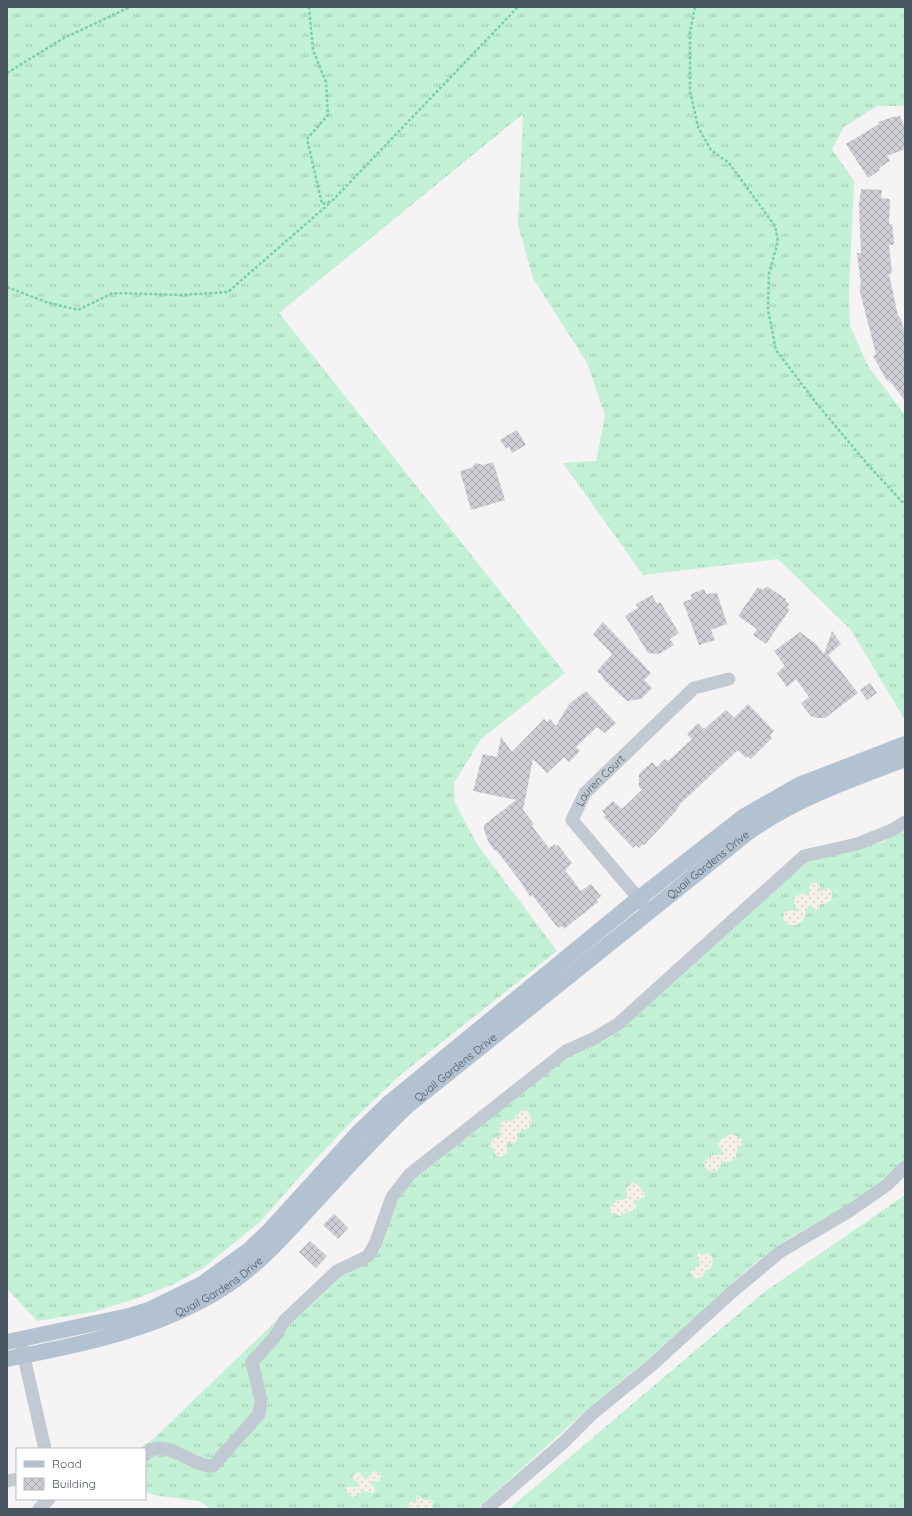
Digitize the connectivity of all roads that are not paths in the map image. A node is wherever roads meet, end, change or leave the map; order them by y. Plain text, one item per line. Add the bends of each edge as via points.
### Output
1 (729, 679) dead end
2 (905, 744) edge
3 (905, 759) edge
4 (905, 822) edge
5 (638, 899) junction
6 (649, 912) junction
7 (905, 1167) edge
8 (13, 1341) edge
9 (23, 1356) junction
10 (7, 1359) edge
11 (46, 1448) edge
12 (146, 1454) edge
13 (48, 1500) edge
14 (39, 1509) edge
15 (487, 1509) edge

1 - 5 street, Lauren Court via 694,688 585,794 572,820
2 - 5 main road, Quail Gardens Drive via 799,785 768,801
3 - 6 main road, Quail Gardens Drive via 820,792 767,818
4 - 12 street via 857,844 804,856 618,1024 566,1051 410,1174 392,1197 368,1256 337,1271 284,1321 274,1338 252,1362 261,1400 259,1414 213,1466 206,1467 172,1450 159,1449
5 - 6 street, Lauren Court
5 - 8 main road, Quail Gardens Drive via 388,1104 359,1132 271,1229 229,1265 202,1284 151,1309
6 - 9 main road, Quail Gardens Drive via 406,1107 371,1141 279,1242 239,1277 167,1318 100,1338
7 - 15 street via 869,1198 780,1252 652,1365 592,1414
8 - 9 street
9 - 10 main road, Quail Gardens Drive
9 - 11 street
13 - 14 street

